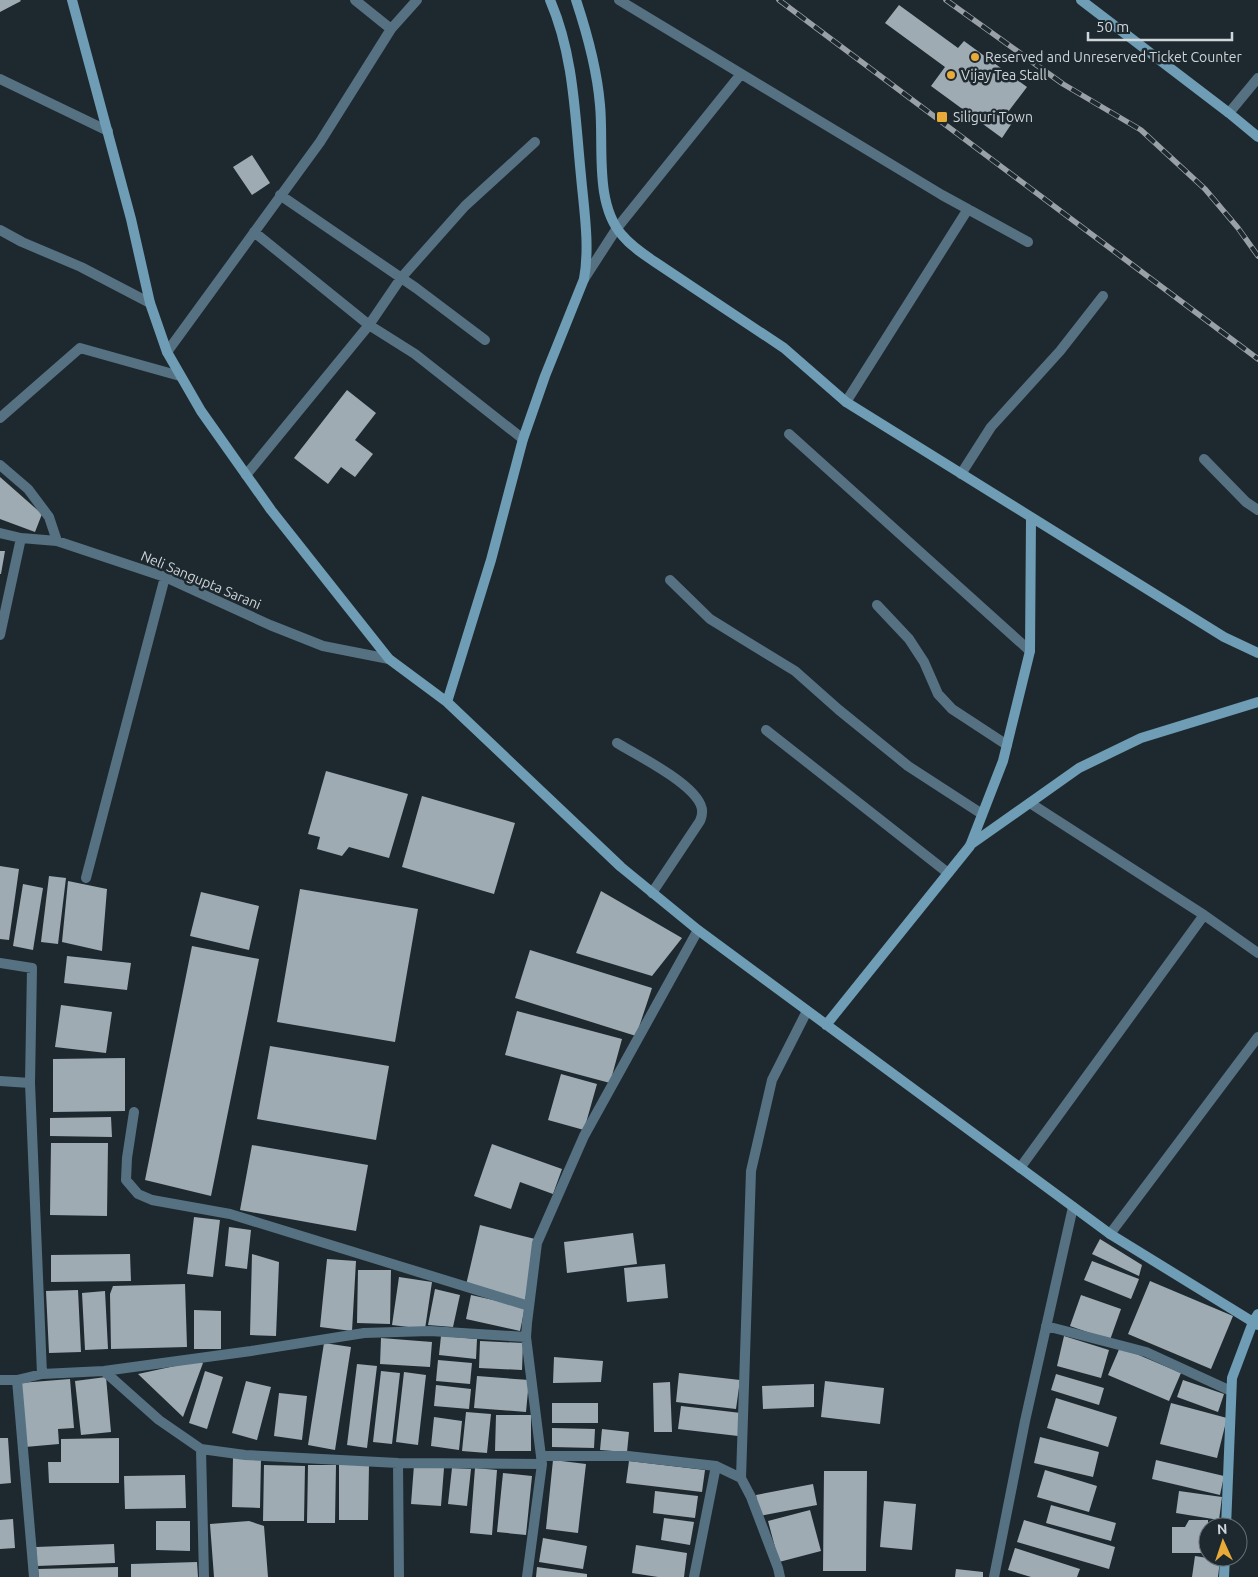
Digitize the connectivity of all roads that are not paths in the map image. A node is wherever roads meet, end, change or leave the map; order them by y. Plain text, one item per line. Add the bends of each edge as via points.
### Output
1 (72, 0) edge
2 (355, 0) edge
3 (417, 0) edge
4 (550, 0) edge
5 (576, 0) edge
6 (619, 0) edge
7 (1081, 0) edge
8 (391, 28) junction
9 (742, 74) junction
10 (1258, 78) edge
11 (0, 79) edge
12 (1229, 113) junction
13 (108, 131) junction
14 (1258, 137) edge
15 (535, 142) dead end
16 (280, 195) junction
17 (968, 209) junction
18 (616, 228) junction
19 (0, 230) edge
20 (254, 232) junction
21 (1028, 242) dead end
22 (401, 278) junction
23 (584, 279) junction
24 (1102, 296) dead end
25 (150, 303) junction
26 (369, 325) junction
27 (485, 340) dead end
28 (167, 352) junction
29 (180, 376) junction
30 (846, 402) junction
31 (0, 418) edge
32 (789, 434) dead end
33 (523, 439) junction
34 (1204, 459) dead end
35 (0, 465) edge
36 (961, 474) junction
37 (246, 475) junction
38 (1258, 510) edge
39 (1032, 518) junction
40 (0, 533) edge
41 (21, 538) junction
42 (57, 542) junction
43 (165, 577) junction
44 (670, 580) dead end
45 (877, 605) dead end
46 (0, 635) edge
47 (1030, 651) junction
48 (1258, 653) edge
49 (389, 659) junction
50 (447, 702) junction
51 (1258, 702) edge
52 (766, 730) dead end
53 (617, 743) dead end
54 (1007, 745) junction
55 (1030, 803) junction
56 (982, 814) junction
57 (970, 846) junction
58 (948, 873) junction
59 (86, 878) dead end
60 (652, 893) junction
61 (1204, 915) junction
62 (698, 930) junction
63 (1258, 953) edge
64 (0, 963) edge
65 (807, 1011) junction
66 (826, 1025) junction
67 (1258, 1037) edge
68 (0, 1081) edge
69 (30, 1083) junction
70 (134, 1112) dead end
71 (1020, 1168) junction
72 (1073, 1207) junction
73 (1110, 1234) junction
74 (529, 1306) junction
75 (1256, 1320) edge
76 (1046, 1326) junction
77 (526, 1337) junction
78 (104, 1371) junction
79 (42, 1374) junction
80 (0, 1380) edge
81 (17, 1380) junction
82 (1232, 1391) junction
83 (202, 1449) junction
84 (542, 1460) junction
85 (398, 1463) junction
86 (716, 1466) junction
87 (741, 1478) junction
88 (1226, 1517) edge
89 (34, 1577) edge
90 (204, 1577) edge
91 (399, 1577) edge
92 (527, 1577) edge
93 (694, 1577) edge
94 (780, 1577) edge
95 (994, 1577) edge

1 - 13 street
2 - 8 street
3 - 8 street
4 - 23 street via 562,32 572,85 586,241
5 - 18 street via 592,58 600,104 604,195
6 - 9 street
7 - 12 street
8 - 16 street via 320,142
9 - 17 street
9 - 18 street
10 - 12 street
11 - 13 street
12 - 14 street
13 - 25 street
15 - 22 street via 465,206
16 - 20 street
16 - 22 street
17 - 21 street
17 - 30 street
18 - 23 street
18 - 30 street via 634,247 784,348
19 - 25 street
20 - 26 street
20 - 28 street
22 - 26 street
22 - 27 street
23 - 33 street
24 - 36 street via 1060,351 991,427
25 - 28 street
26 - 33 street via 414,354
26 - 37 street
28 - 29 street
29 - 31 street via 80,348
29 - 37 street
30 - 36 street
32 - 47 street
33 - 50 street via 491,560
34 - 38 street
35 - 42 street via 28,489 49,517
36 - 39 street
37 - 49 street
39 - 47 street
39 - 48 street via 1224,637
40 - 41 street, Neli Sangupta Sarani
41 - 42 street, Neli Sangupta Sarani
41 - 46 street
42 - 43 street, Neli Sangupta Sarani
43 - 49 street, Neli Sangupta Sarani via 322,646
43 - 59 street
44 - 56 street via 710,619 794,671 908,766
45 - 54 street via 909,639 924,662 938,694 952,709
47 - 54 street
49 - 50 street
50 - 60 street via 621,868
51 - 55 street via 1141,738 1079,768
52 - 58 street
53 - 60 street via 681,781 697,797 703,812
54 - 56 street
55 - 57 street
55 - 61 street
56 - 57 street
57 - 58 street
58 - 66 street
60 - 62 street
61 - 63 street
61 - 71 street
62 - 65 street
62 - 74 street via 584,1136 537,1243
64 - 69 street via 32,968
65 - 66 street
65 - 87 street via 772,1080 751,1171
66 - 71 street
67 - 73 street
68 - 69 street
69 - 79 street
70 - 74 street via 126,1180 138,1194 152,1200 230,1214
71 - 72 street
72 - 73 street
72 - 76 street
73 - 75 street
74 - 77 street
75 - 82 street via 1232,1378
76 - 82 street via 1146,1352
76 - 95 street
77 - 78 street via 430,1331 364,1333
77 - 84 street
78 - 79 street
78 - 83 street via 159,1420
79 - 81 street
80 - 81 street
81 - 89 street
82 - 88 street
83 - 85 street via 245,1455
83 - 90 street
84 - 85 street
84 - 86 street via 628,1456
84 - 92 street
85 - 91 street
86 - 87 street
86 - 93 street
87 - 94 street

